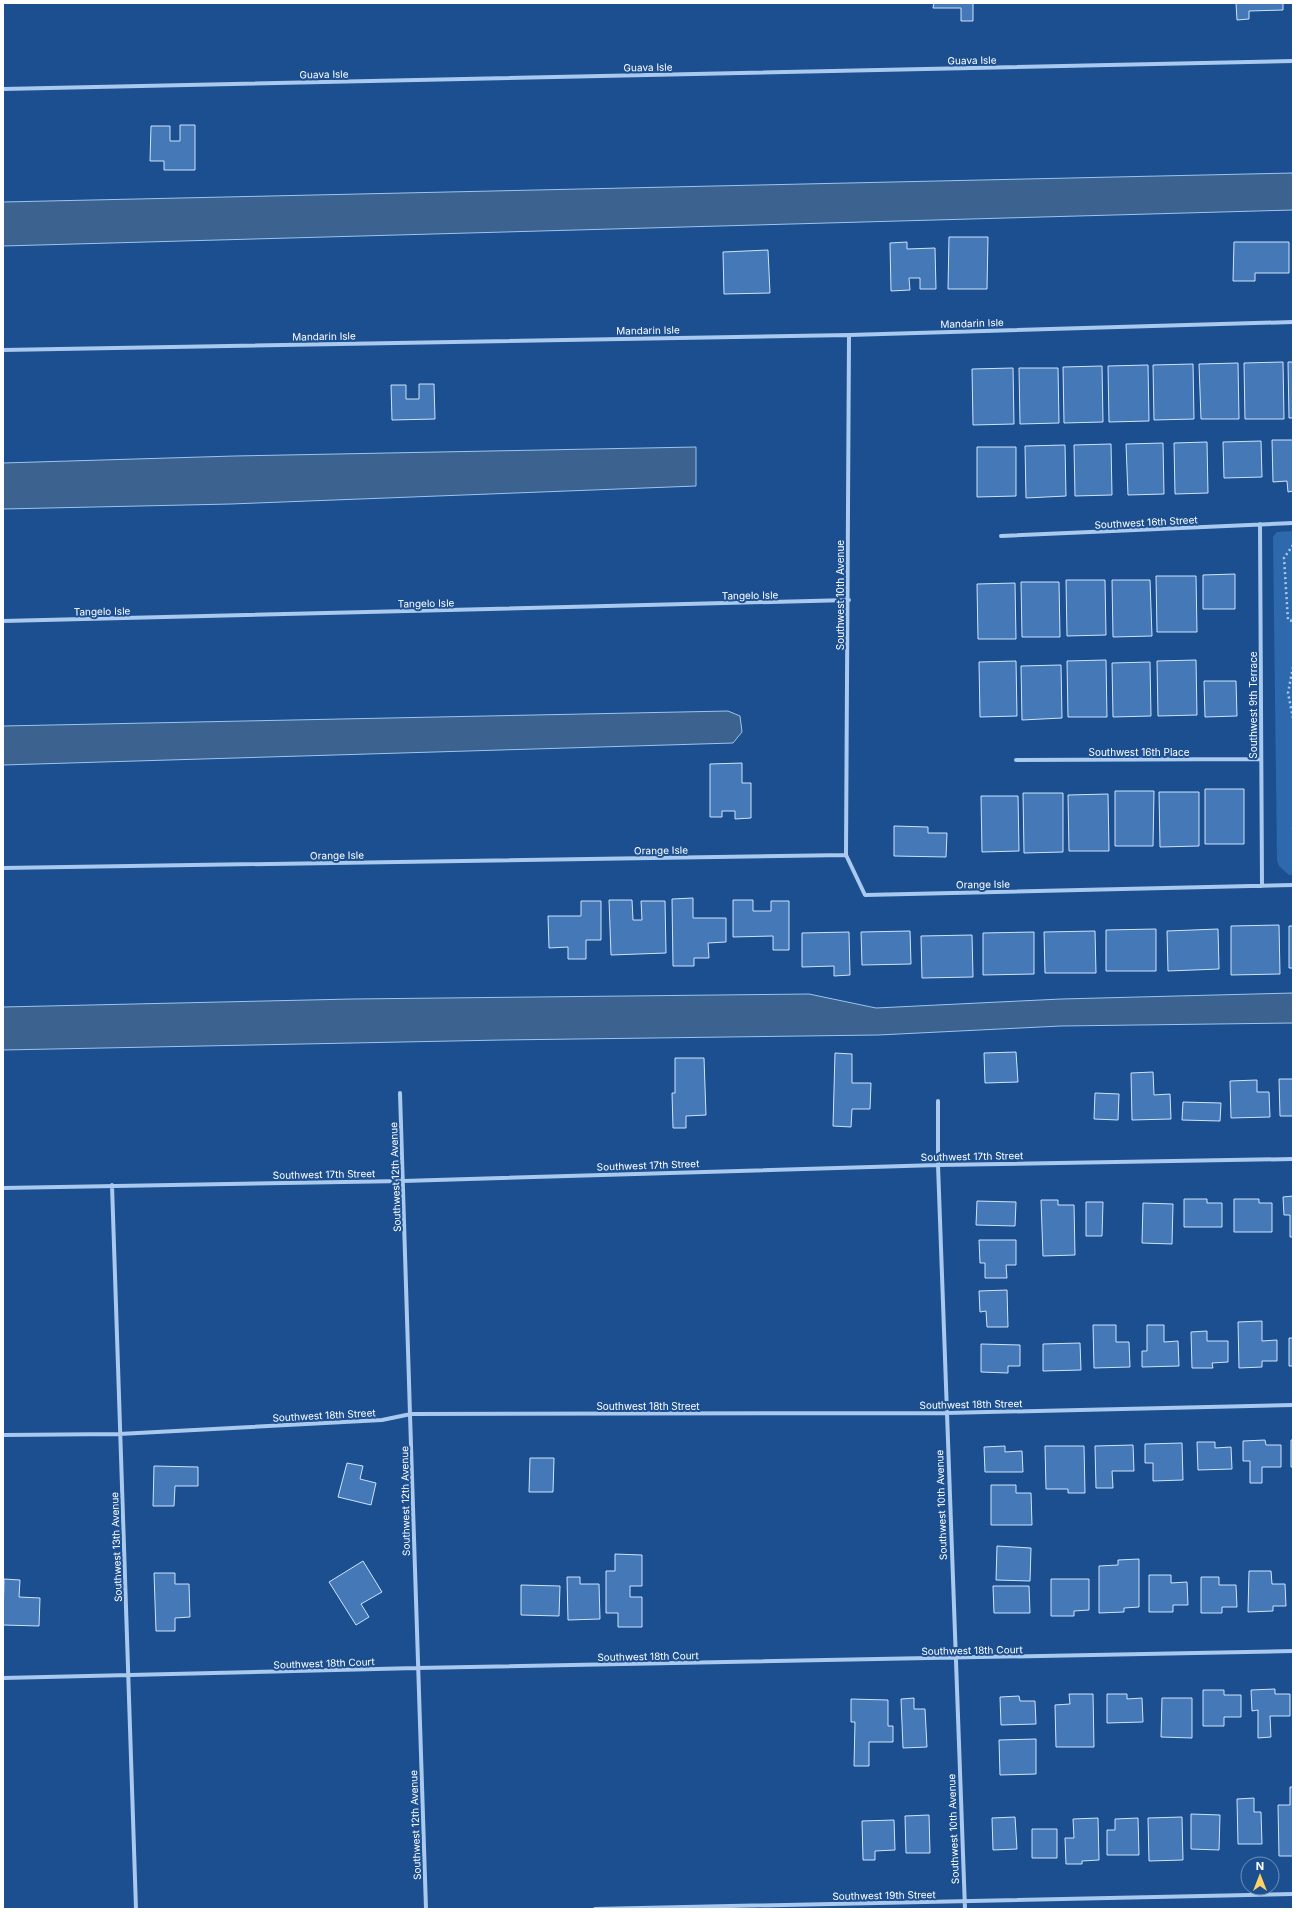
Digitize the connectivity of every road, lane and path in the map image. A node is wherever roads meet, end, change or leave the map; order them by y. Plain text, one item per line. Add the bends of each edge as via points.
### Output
1 (1293, 61) edge
2 (3, 89) edge
3 (1293, 322) edge
4 (849, 335) junction
5 (3, 350) edge
6 (1260, 524) junction
7 (1293, 524) edge
8 (1000, 536) dead end
9 (1293, 545) edge
10 (849, 600) junction
11 (3, 621) edge
12 (1293, 621) edge
13 (1293, 667) edge
14 (1293, 718) edge
15 (1261, 759) junction
16 (1016, 760) dead end
17 (846, 855) junction
18 (3, 868) edge
19 (1293, 885) edge
20 (1262, 886) junction
21 (400, 1093) dead end
22 (938, 1101) dead end
23 (1293, 1159) edge
24 (938, 1165) junction
25 (403, 1180) junction
26 (112, 1185) junction
27 (3, 1188) edge
28 (1293, 1405) edge
29 (946, 1413) junction
30 (411, 1414) junction
31 (119, 1434) junction
32 (3, 1435) edge
33 (1293, 1651) edge
34 (955, 1658) junction
35 (417, 1668) junction
36 (129, 1676) junction
37 (3, 1678) edge
38 (1293, 1894) edge
39 (965, 1901) junction
40 (136, 1909) edge
41 (426, 1909) edge
42 (594, 1909) edge
43 (965, 1909) edge

1 - 2 street, Guava Isle
3 - 4 street, Mandarin Isle
4 - 5 street, Mandarin Isle
4 - 10 street, Southwest 10th Avenue
6 - 7 street, Southwest 16th Street
6 - 8 street, Southwest 16th Street
6 - 15 street, Southwest 9th Terrace
9 - 12 path via 1284,558 1288,620
10 - 11 street, Tangelo Isle
10 - 17 street, Southwest 10th Avenue
13 - 14 path via 1288,693
15 - 16 street, Southwest 16th Place
15 - 20 street, Southwest 9th Terrace
17 - 18 street, Orange Isle
17 - 20 street, Orange Isle via 865,895
19 - 20 street, Orange Isle
21 - 25 street, Southwest 12th Avenue
22 - 24 street, Southwest 10th Avenue
23 - 24 street, Southwest 17th Street
24 - 25 street, Southwest 17th Street
24 - 29 street, Southwest 10th Avenue
25 - 26 street, Southwest 17th Street
25 - 30 street, Southwest 12th Avenue
26 - 27 street, Southwest 17th Street
26 - 31 street, Southwest 13th Avenue
28 - 29 street, Southwest 18th Street
29 - 30 street, Southwest 18th Street
29 - 34 street, Southwest 10th Avenue
30 - 31 street, Southwest 18th Street via 382,1420
30 - 35 street, Southwest 12th Avenue
31 - 32 street, Southwest 18th Street
31 - 36 street, Southwest 13th Avenue
33 - 34 street, Southwest 18th Court
34 - 35 street, Southwest 18th Court
34 - 39 street, Southwest 10th Avenue
35 - 36 street, Southwest 18th Court
35 - 41 street, Southwest 12th Avenue
36 - 37 street, Southwest 18th Court
36 - 40 street, Southwest 13th Avenue
38 - 39 street, Southwest 19th Street
39 - 42 street, Southwest 19th Street
39 - 43 street, Southwest 10th Avenue

